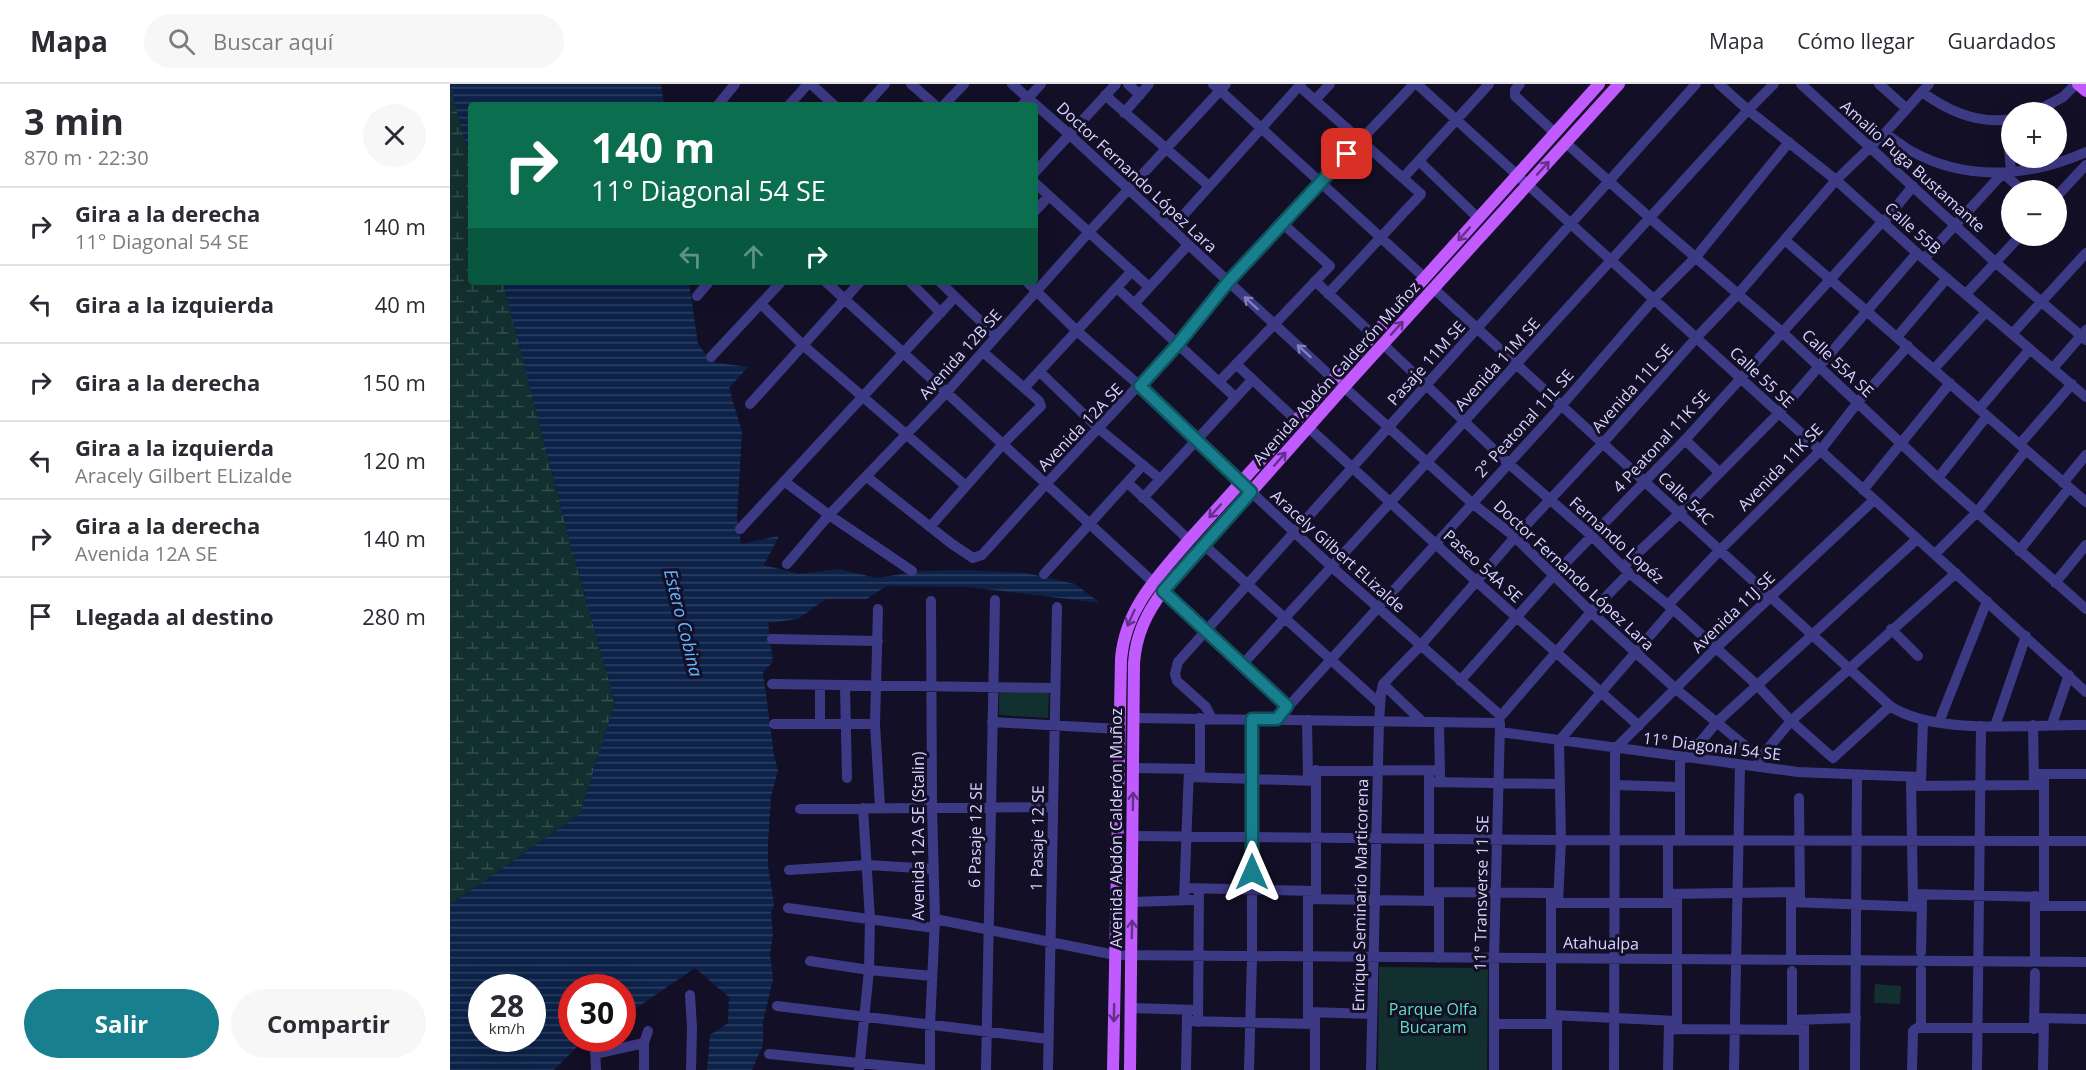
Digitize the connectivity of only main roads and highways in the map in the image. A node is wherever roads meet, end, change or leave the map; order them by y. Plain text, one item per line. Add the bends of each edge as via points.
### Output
1 (1599, 84) edge
2 (1619, 84) edge
3 (2077, 84) edge
4 (2086, 91) edge
5 (1339, 386) junction
6 (1113, 1070) edge
7 (1130, 1070) edge

1 -> 5 main road, Avenida Abdón Calderón Muñoz via 1373,335
5 -> 2 main road, Avenida Abdón Calderón Muñoz via 1383,344
3 - 4 main road
5 -> 6 main road, Avenida Abdón Calderón Muñoz via 1296,420 1153,582 1133,611 1123,639
7 -> 5 main road, Avenida Abdón Calderón Muñoz via 1136,643 1145,617 1163,591 1308,427

